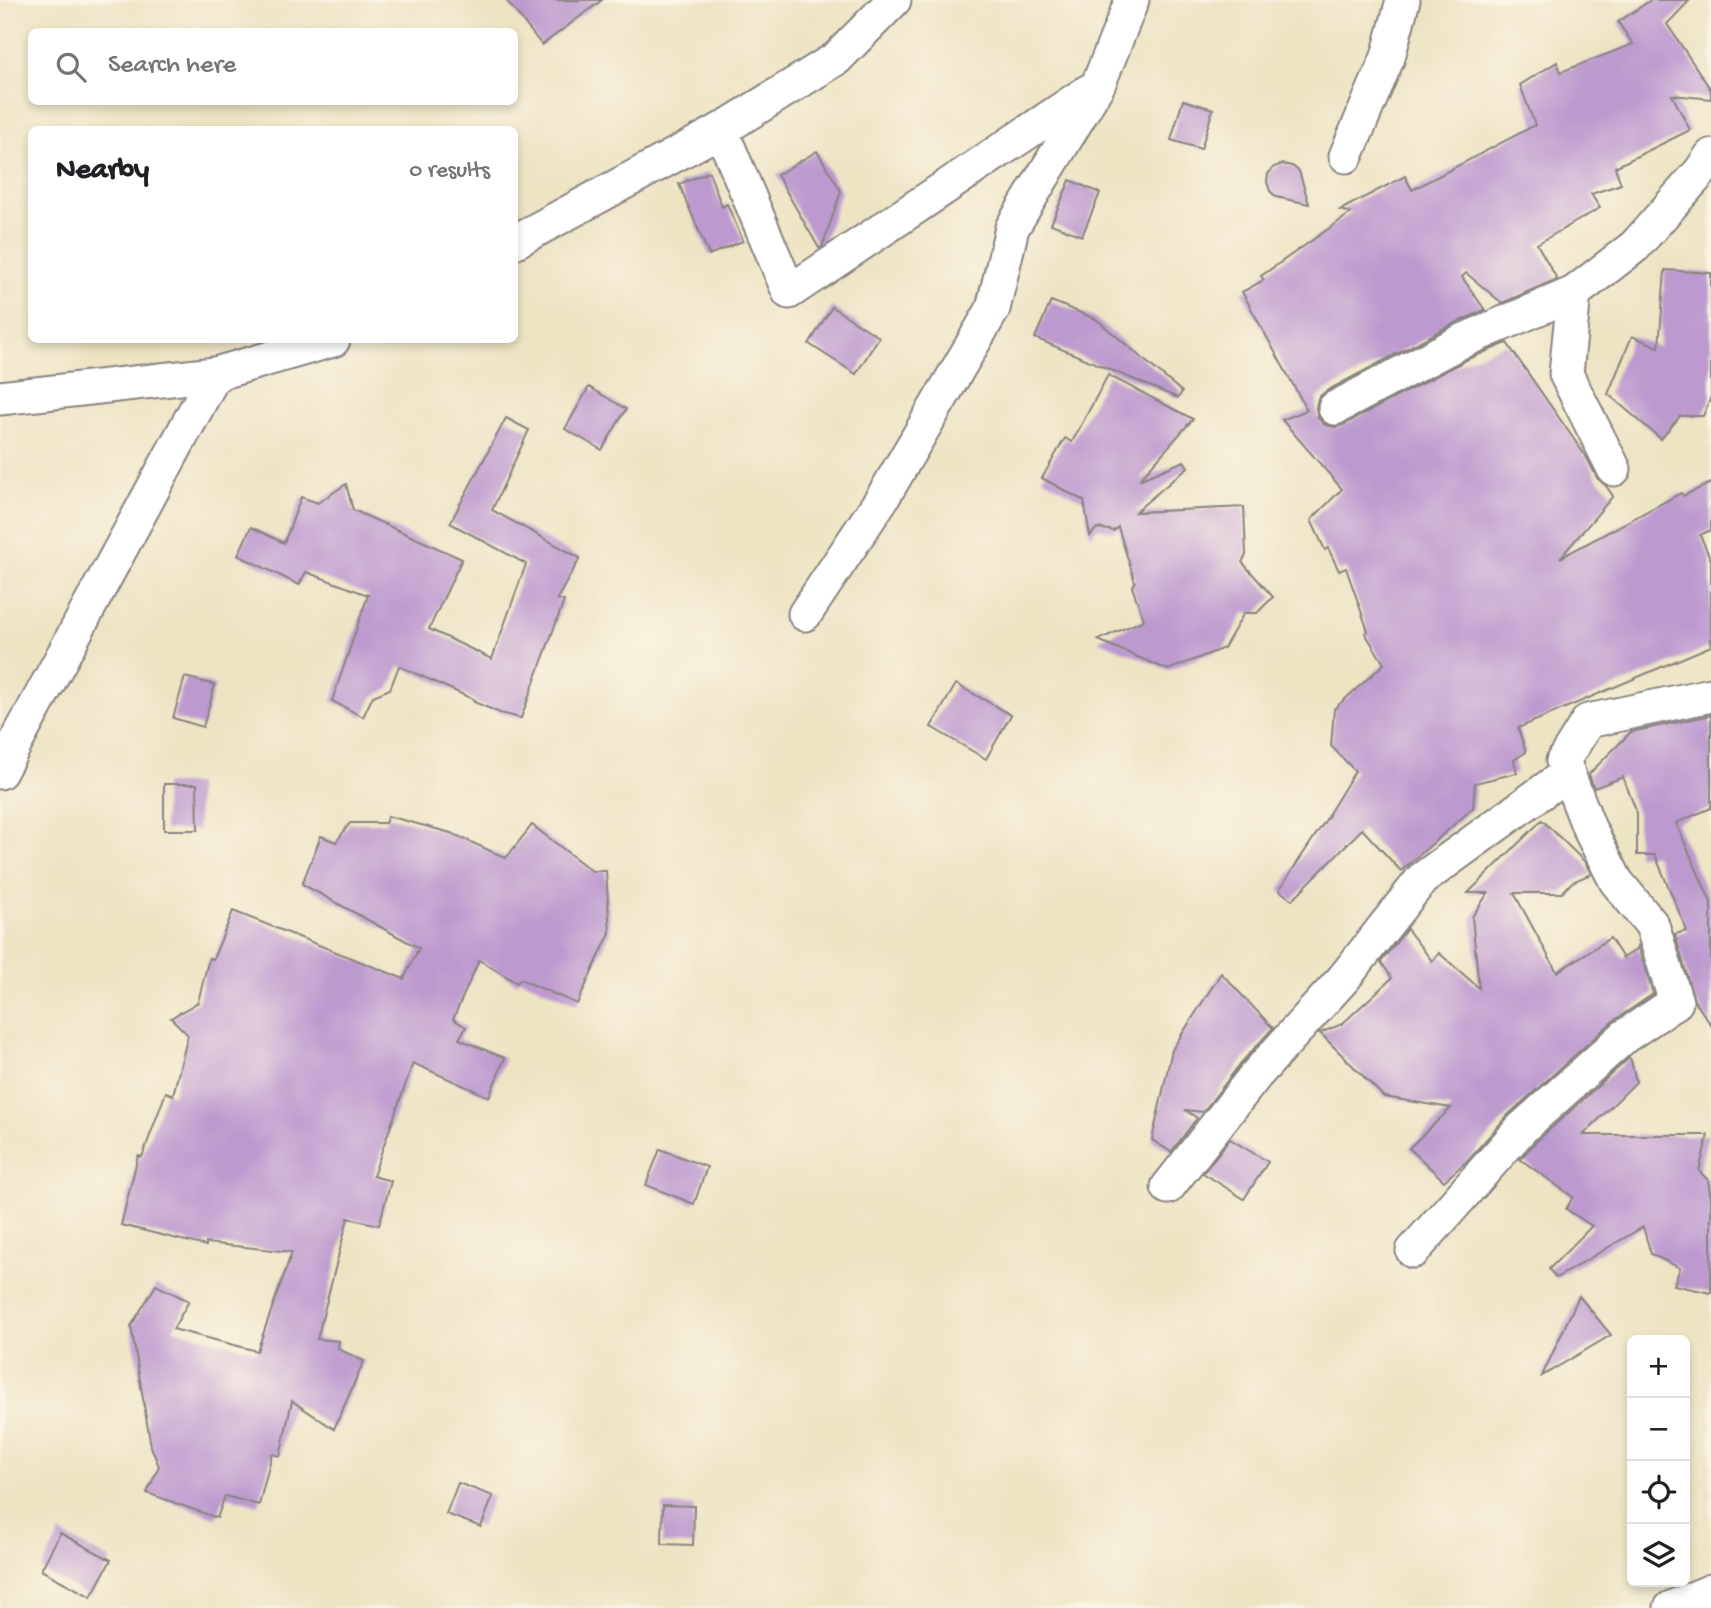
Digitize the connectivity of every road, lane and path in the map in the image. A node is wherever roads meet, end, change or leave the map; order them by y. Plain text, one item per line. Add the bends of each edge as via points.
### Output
1 (894, 0) edge
2 (1132, 0) edge
3 (1403, 0) edge
4 (1098, 85) junction
5 (721, 130) junction
6 (1346, 156) dead end
7 (1711, 156) edge
8 (518, 240) edge
9 (1574, 293) junction
10 (323, 343) edge
11 (215, 374) junction
12 (0, 398) edge
13 (1335, 408) dead end
14 (1614, 469) dead end
15 (805, 614) dead end
16 (1711, 695) edge
17 (0, 772) edge
18 (1568, 774) junction
19 (1168, 1187) dead end
20 (1413, 1251) dead end
21 (1711, 1591) edge
22 (1671, 1608) edge

1 - 5 street via 837,58
2 - 4 street
3 - 6 street via 1388,57
4 - 5 street via 789,292
4 - 15 street via 1012,228 993,309 883,497
5 - 8 street
7 - 9 street via 1635,246
9 - 13 street via 1460,342
9 - 14 street via 1566,374
10 - 11 street
11 - 12 street
11 - 17 street
16 - 18 street via 1588,721 1563,761
18 - 19 street via 1422,880 1255,1076
18 - 20 street via 1616,881 1653,925 1676,1002 1625,1036 1522,1128
21 - 22 street

